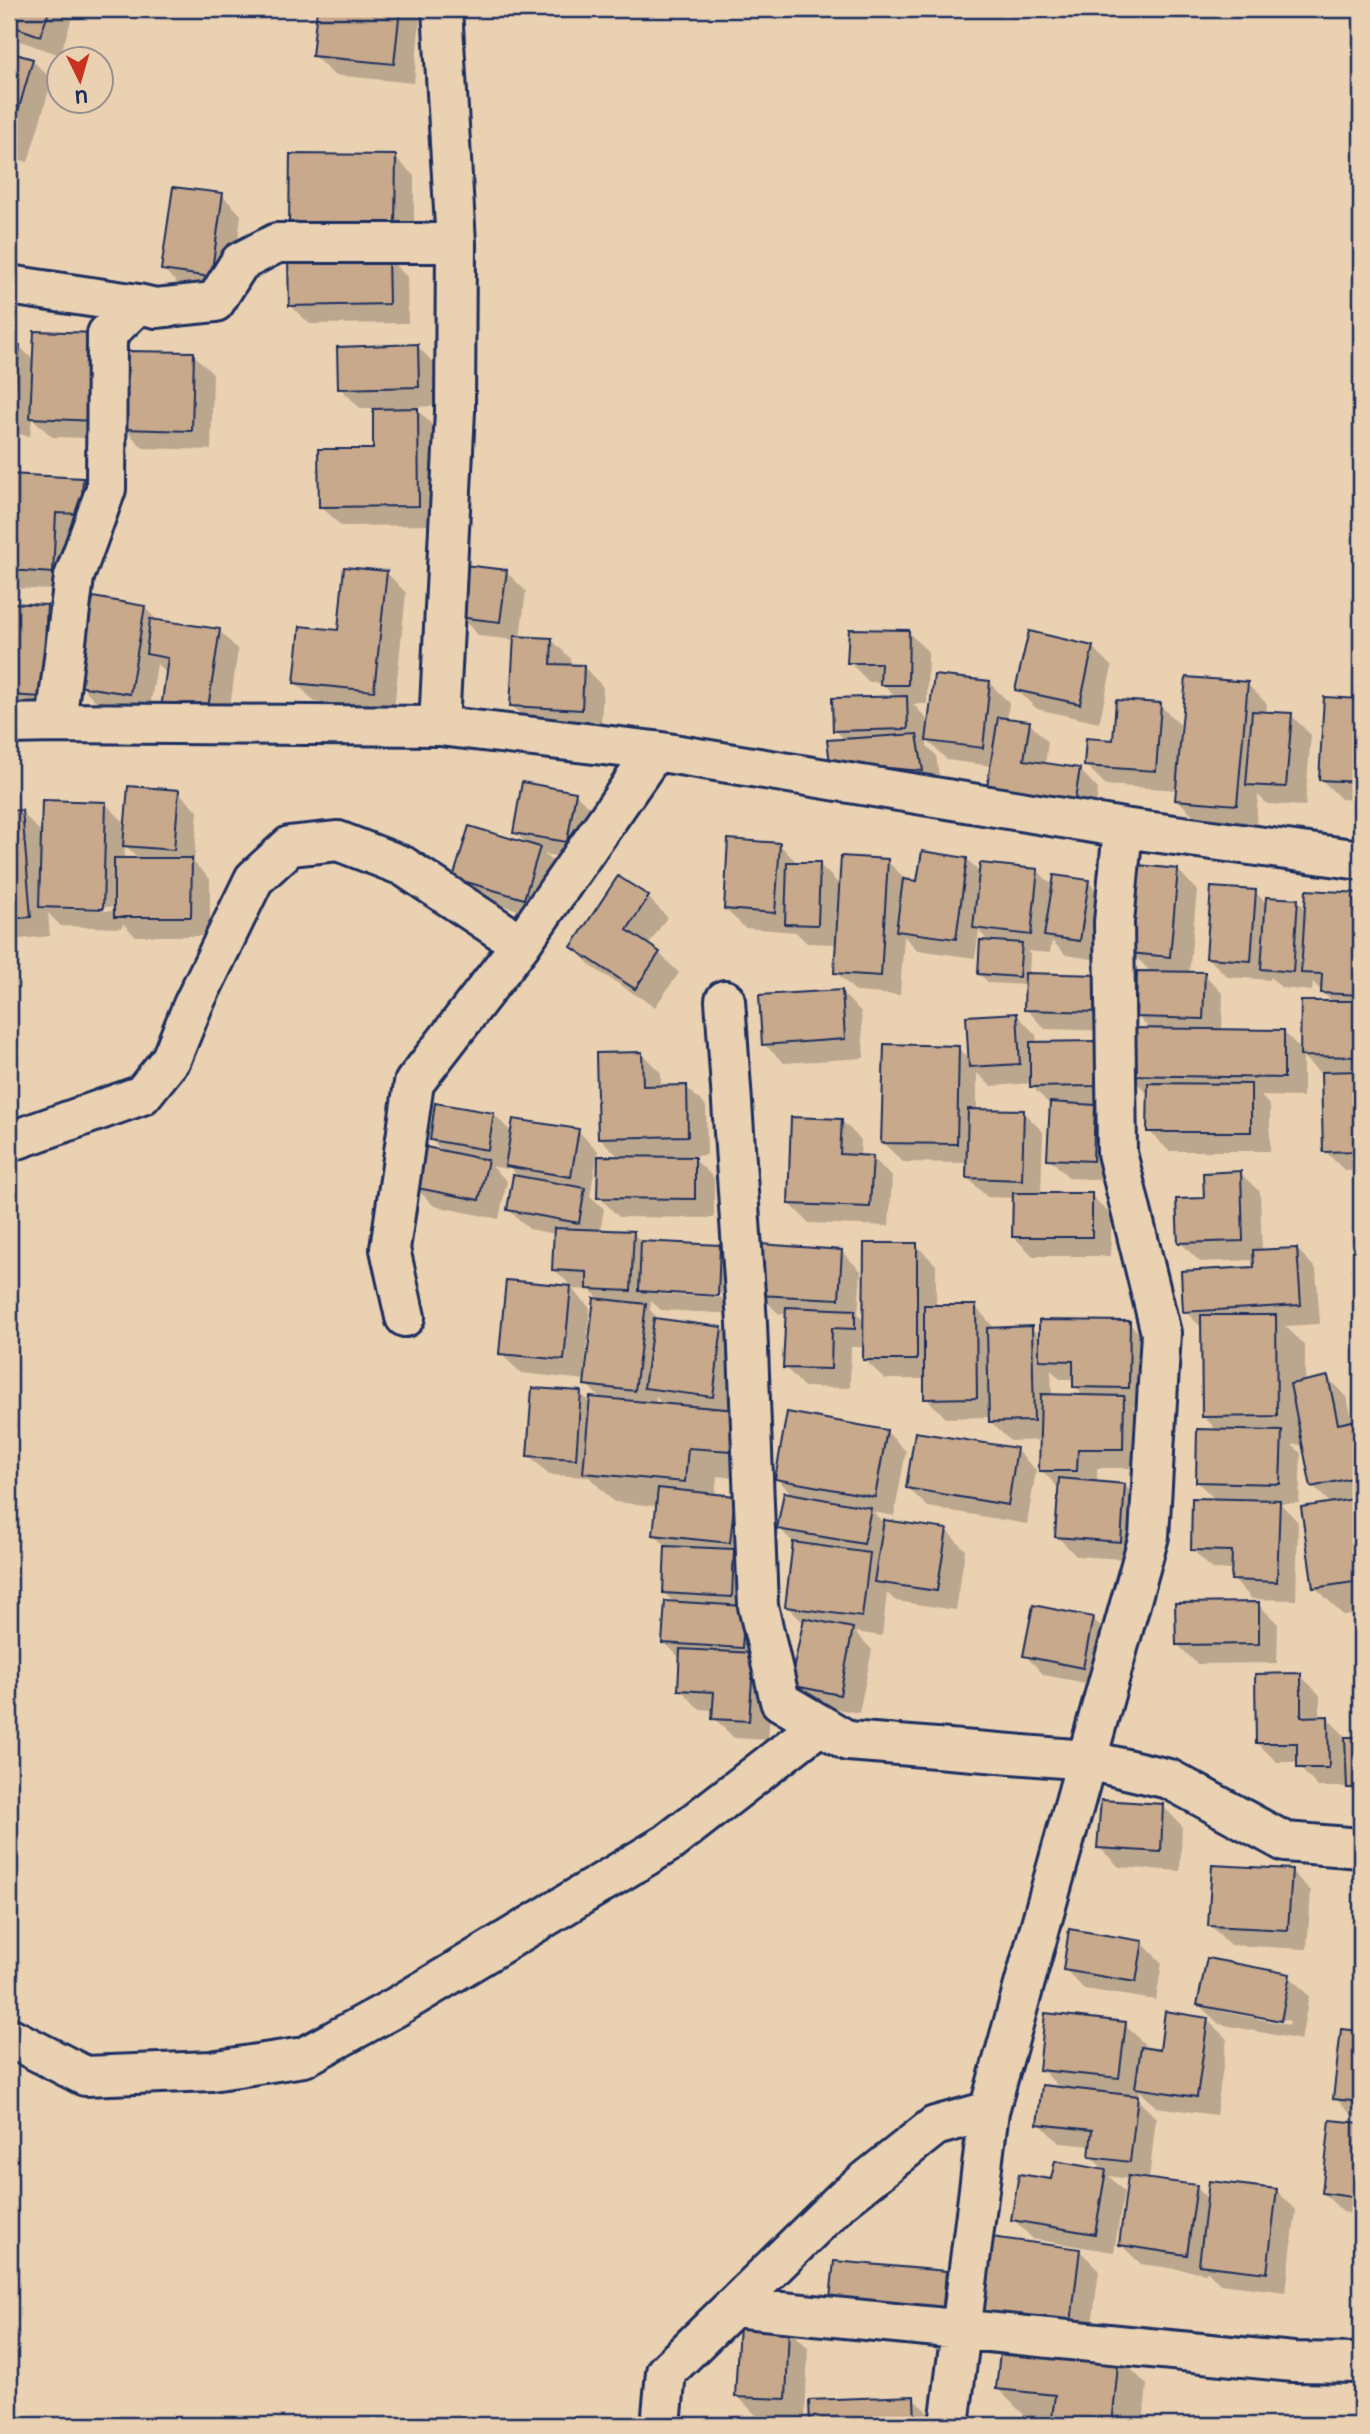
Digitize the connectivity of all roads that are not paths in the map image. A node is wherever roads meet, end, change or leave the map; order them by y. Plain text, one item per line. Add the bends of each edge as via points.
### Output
1 (442, 9) edge
2 (456, 243) junction
3 (9, 285) edge
4 (138, 304) junction
5 (55, 723) junction
6 (9, 724) edge
7 (439, 726) junction
8 (655, 751) junction
9 (1123, 828) junction
10 (1361, 860) edge
11 (521, 944) junction
12 (725, 1000) dead end
13 (9, 1142) edge
14 (405, 1317) dead end
15 (820, 1725) junction
16 (1087, 1760) junction
17 (1361, 1848) edge
18 (9, 2036) edge
19 (989, 2111) junction
20 (733, 2307) junction
21 (960, 2331) junction
22 (1361, 2363) edge
23 (661, 2425) edge
24 (949, 2425) edge

1 - 2 street
2 - 4 street via 277,243 240,262 215,302 156,308
2 - 7 street via 455,411
3 - 4 street
4 - 5 street via 107,334 106,489 74,577
5 - 6 street
5 - 7 street
7 - 8 street
8 - 9 street
8 - 11 street
9 - 10 street
9 - 16 street via 1114,922 1118,1153 1161,1333 1149,1536
11 - 13 street via 403,866 338,841 290,846 254,879 171,1059 142,1095
11 - 14 street via 414,1083 390,1249
12 - 15 street via 747,1323 758,1606 780,1701
15 - 16 street via 848,1741
15 - 18 street via 668,1843 396,2007 304,2057 211,2071 85,2076
16 - 17 street via 1169,1779 1285,1842
16 - 19 street
19 - 20 street via 935,2126 843,2199
19 - 21 street
20 - 21 street
20 - 23 street via 666,2372
21 - 22 street via 1293,2362
21 - 24 street

